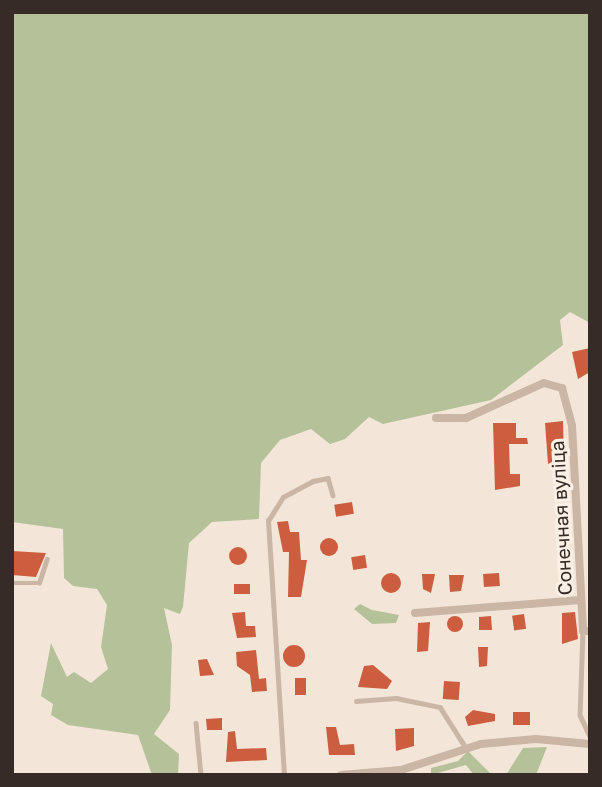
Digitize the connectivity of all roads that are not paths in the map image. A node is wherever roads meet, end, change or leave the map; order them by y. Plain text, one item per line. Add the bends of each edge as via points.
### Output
1 (436, 418) dead end
2 (333, 495) dead end
3 (47, 559) dead end
4 (12, 583) edge
5 (580, 600) junction
6 (415, 613) dead end
7 (586, 631) edge
8 (356, 701) dead end
9 (196, 723) dead end
10 (590, 736) edge
11 (590, 744) edge
12 (466, 748) junction
13 (201, 775) edge
14 (284, 775) edge
15 (341, 775) edge

1 - 5 street, Сонечная вуліца via 466,418 544,383 562,388 570,404
2 - 14 lane via 328,478 313,481 283,497 268,522
3 - 4 lane via 39,583
5 - 6 street
5 - 7 street, Сонечная вуліца
7 - 10 lane via 580,715
8 - 12 lane via 396,698 440,707
9 - 13 lane
11 - 12 street via 536,739
12 - 15 street via 401,770

